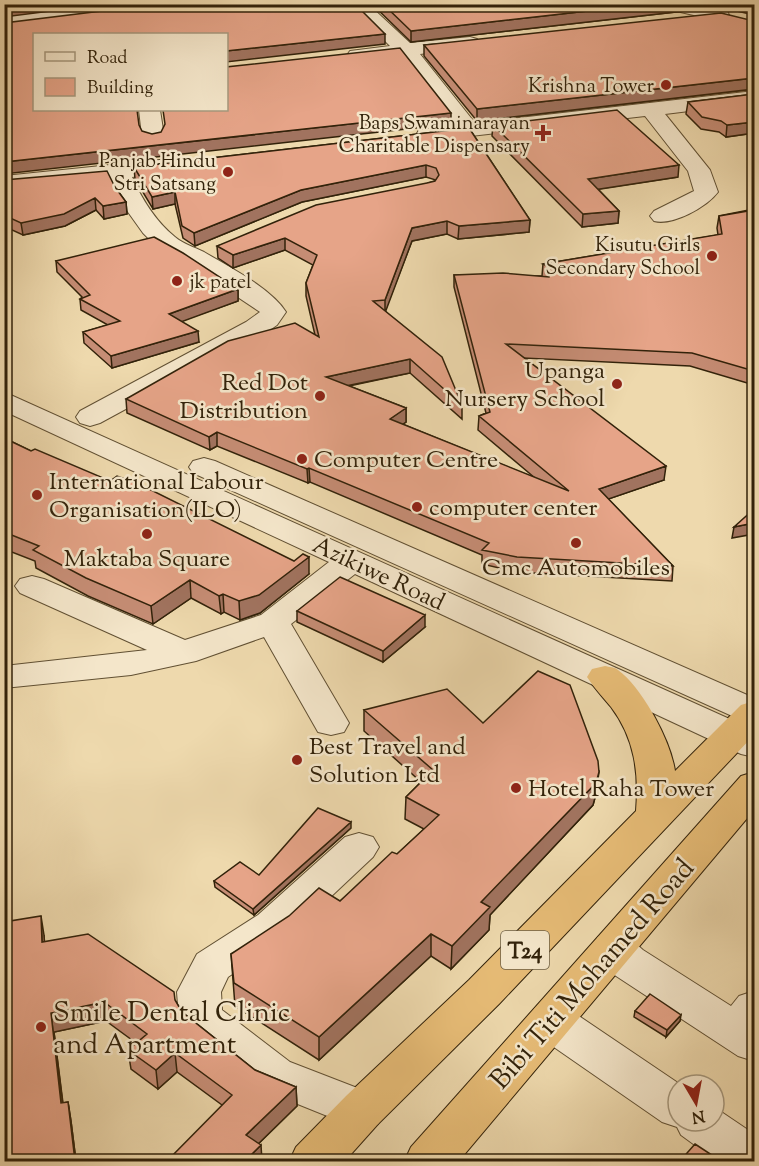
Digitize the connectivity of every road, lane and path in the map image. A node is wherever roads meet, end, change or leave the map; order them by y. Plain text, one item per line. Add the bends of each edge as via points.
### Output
1 (357, 4) edge
2 (159, 5) edge
3 (665, 13) edge
4 (739, 20) edge
5 (4, 23) edge
6 (488, 41) edge
7 (406, 50) junction
8 (339, 57) edge
9 (754, 97) edge
10 (651, 110) junction
11 (150, 111) edge
12 (469, 130) junction
13 (153, 136) edge
14 (411, 137) edge
15 (200, 162) edge
16 (118, 172) junction
17 (4, 183) edge
18 (662, 216) dead end
19 (4, 379) edge
20 (4, 400) edge
21 (90, 417) junction
22 (352, 560) junction
23 (32, 586) dead end
24 (273, 622) junction
25 (184, 653) junction
26 (4, 677) edge
27 (605, 677) junction
28 (331, 723) dead end
29 (749, 726) edge
30 (754, 785) edge
31 (655, 816) junction
32 (359, 847) dead end
33 (612, 949) junction
34 (550, 1021) junction
35 (749, 1027) edge
36 (666, 1100) edge
37 (362, 1110) junction
38 (715, 1133) edge
39 (754, 1160) edge
40 (314, 1161) edge
41 (428, 1161) edge

1 - 7 street
2 - 5 street
3 - 4 street via 720,15
6 - 7 street
7 - 8 street
7 - 12 street
9 - 10 street
10 - 12 street
10 - 18 street via 699,170 706,192 700,199
11 - 13 street
12 - 14 street
15 - 16 street
16 - 17 street
16 - 21 street via 130,198 168,244 205,252 273,312 255,328
19 - 21 street, Azikiwe Road
20 - 22 street, Azikiwe Road
21 - 29 street, Azikiwe Road
22 - 24 street
22 - 27 street, Azikiwe Road
23 - 25 street
24 - 25 street
24 - 28 street
25 - 26 street via 131,664
27 - 29 street, Azikiwe Road
27 - 31 highway via 633,710 649,745 657,779
29 - 31 highway, T24
30 - 33 highway, Bibi Titi Mohamed Road / T24
31 - 37 highway, T24 via 484,992
32 - 37 street via 273,926 212,966 199,992 201,1018 274,1075
33 - 34 highway, Bibi Titi Mohamed Road / T24
33 - 35 street via 628,962
34 - 36 street
34 - 41 highway, Bibi Titi Mohamed Road / T24
37 - 40 highway, T24
38 - 39 street

